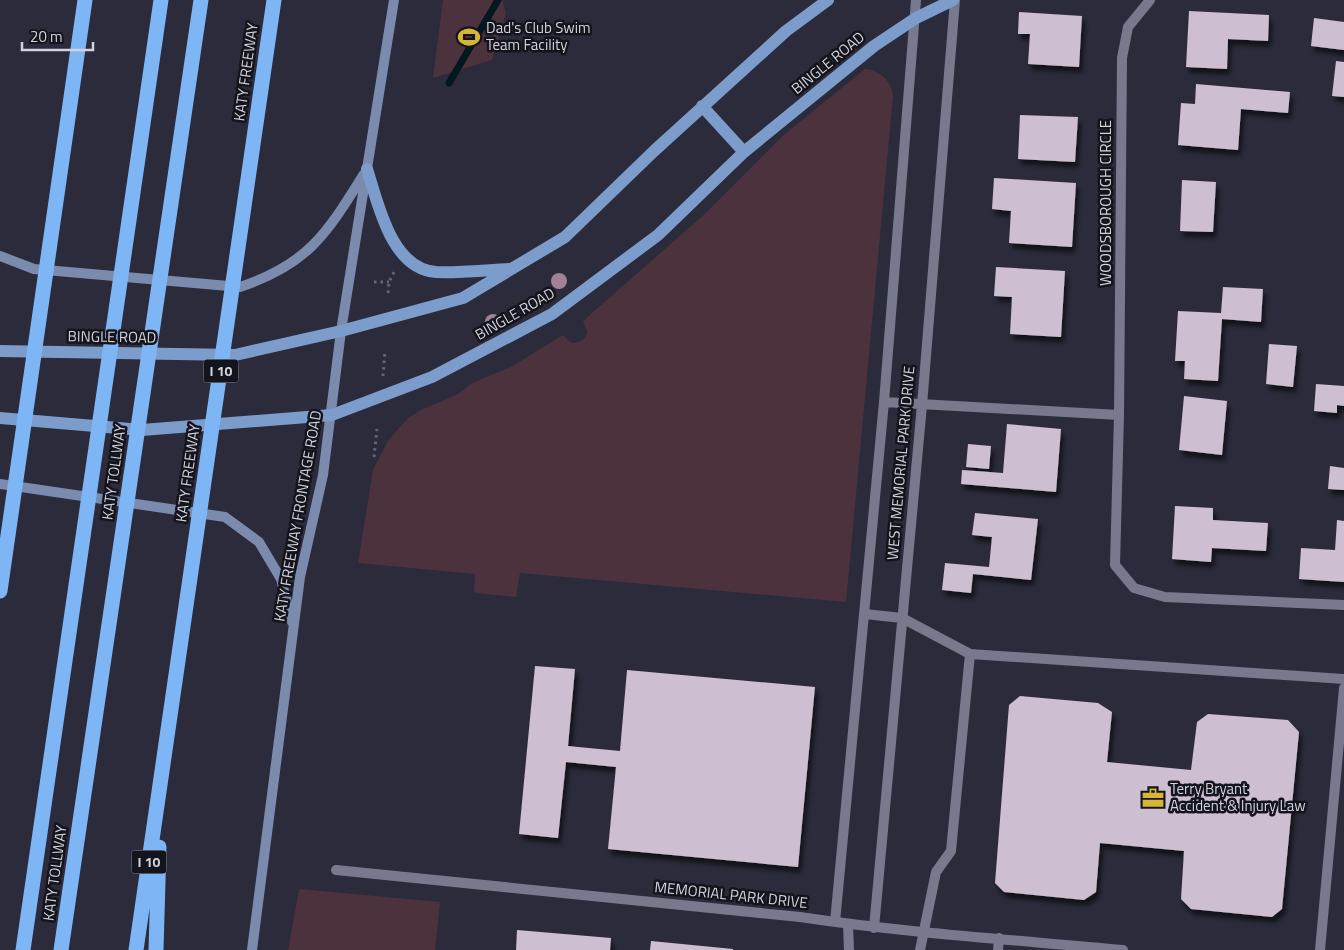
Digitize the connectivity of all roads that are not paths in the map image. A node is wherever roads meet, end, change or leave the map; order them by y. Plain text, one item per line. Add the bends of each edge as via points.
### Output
1 (85, 0) edge
2 (162, 0) edge
3 (201, 0) edge
4 (274, 0) edge
5 (394, 0) edge
6 (828, 0) edge
7 (916, 0) edge
8 (954, 0) edge
9 (1150, 0) edge
10 (916, 18) junction
11 (702, 106) junction
12 (744, 152) junction
13 (367, 169) junction
14 (0, 256) edge
15 (512, 269) junction
16 (341, 331) junction
17 (0, 351) edge
18 (884, 402) junction
19 (922, 405) junction
20 (332, 415) junction
21 (1120, 415) junction
22 (0, 418) edge
23 (0, 484) edge
24 (1, 583) edge
25 (1344, 605) edge
26 (865, 614) junction
27 (902, 618) junction
28 (293, 628) junction
29 (970, 654) junction
30 (1344, 680) edge
31 (1344, 688) edge
32 (162, 775) junction
33 (336, 870) dead end
34 (835, 922) junction
35 (848, 924) junction
36 (874, 928) junction
37 (925, 930) junction
38 (999, 938) junction
39 (23, 950) edge
40 (61, 950) edge
41 (136, 950) edge
42 (156, 950) edge
43 (252, 950) edge
44 (849, 950) edge
45 (920, 950) edge
46 (998, 950) edge
47 (1123, 950) edge
48 (1320, 950) edge

1 - 24 highway
2 - 39 highway, KATY TOLLWAY
3 - 40 highway, KATY TOLLWAY
4 - 32 highway, KATY FREEWAY / I 10
5 - 13 main road, KATY FREEWAY FRONTAGE ROAD
6 - 11 main road, BINGLE ROAD via 786,31
7 - 10 street, WEST MEMORIAL PARK DRIVE
8 - 10 main road, BINGLE ROAD
8 - 19 street, WEST MEMORIAL PARK DRIVE
9 - 21 street, WOODSBOROUGH CIRCLE via 1128,27 1122,58
10 - 12 main road, BINGLE ROAD via 874,46
10 - 18 street, WEST MEMORIAL PARK DRIVE
11 - 12 main road
11 - 15 main road, BINGLE ROAD via 565,237
12 - 20 main road, BINGLE ROAD via 658,235 552,314 432,377
13 - 14 main road via 332,226 312,248 265,279 240,287 34,269
13 - 15 main road via 390,238 414,264 434,272
13 - 16 main road, KATY FREEWAY FRONTAGE ROAD
15 - 16 main road, BINGLE ROAD via 463,298
16 - 17 main road, BINGLE ROAD via 235,355
16 - 20 main road, KATY FREEWAY FRONTAGE ROAD
18 - 19 street
18 - 26 street, WEST MEMORIAL PARK DRIVE
19 - 21 street
19 - 27 street, WEST MEMORIAL PARK DRIVE
20 - 22 main road, BINGLE ROAD via 142,430
20 - 28 main road, KATY FREEWAY FRONTAGE ROAD
21 - 25 street, WOODSBOROUGH CIRCLE via 1115,565 1134,588 1165,598
23 - 28 main road via 226,517 259,542 281,579
26 - 27 street
26 - 34 street, WEST MEMORIAL PARK DRIVE
27 - 29 street
27 - 36 street, WEST MEMORIAL PARK DRIVE
28 - 43 main road, KATY FREEWAY FRONTAGE ROAD
29 - 30 street
29 - 37 street via 951,851 936,872
31 - 48 street
32 - 41 highway, KATY FREEWAY / I 10
32 - 42 highway
33 - 34 street, MEMORIAL PARK DRIVE
34 - 35 street, MEMORIAL PARK DRIVE
35 - 36 street, MEMORIAL PARK DRIVE
35 - 44 street
36 - 37 street, MEMORIAL PARK DRIVE
37 - 38 street, MEMORIAL PARK DRIVE
37 - 45 street
38 - 46 street
38 - 47 street, MEMORIAL PARK DRIVE

